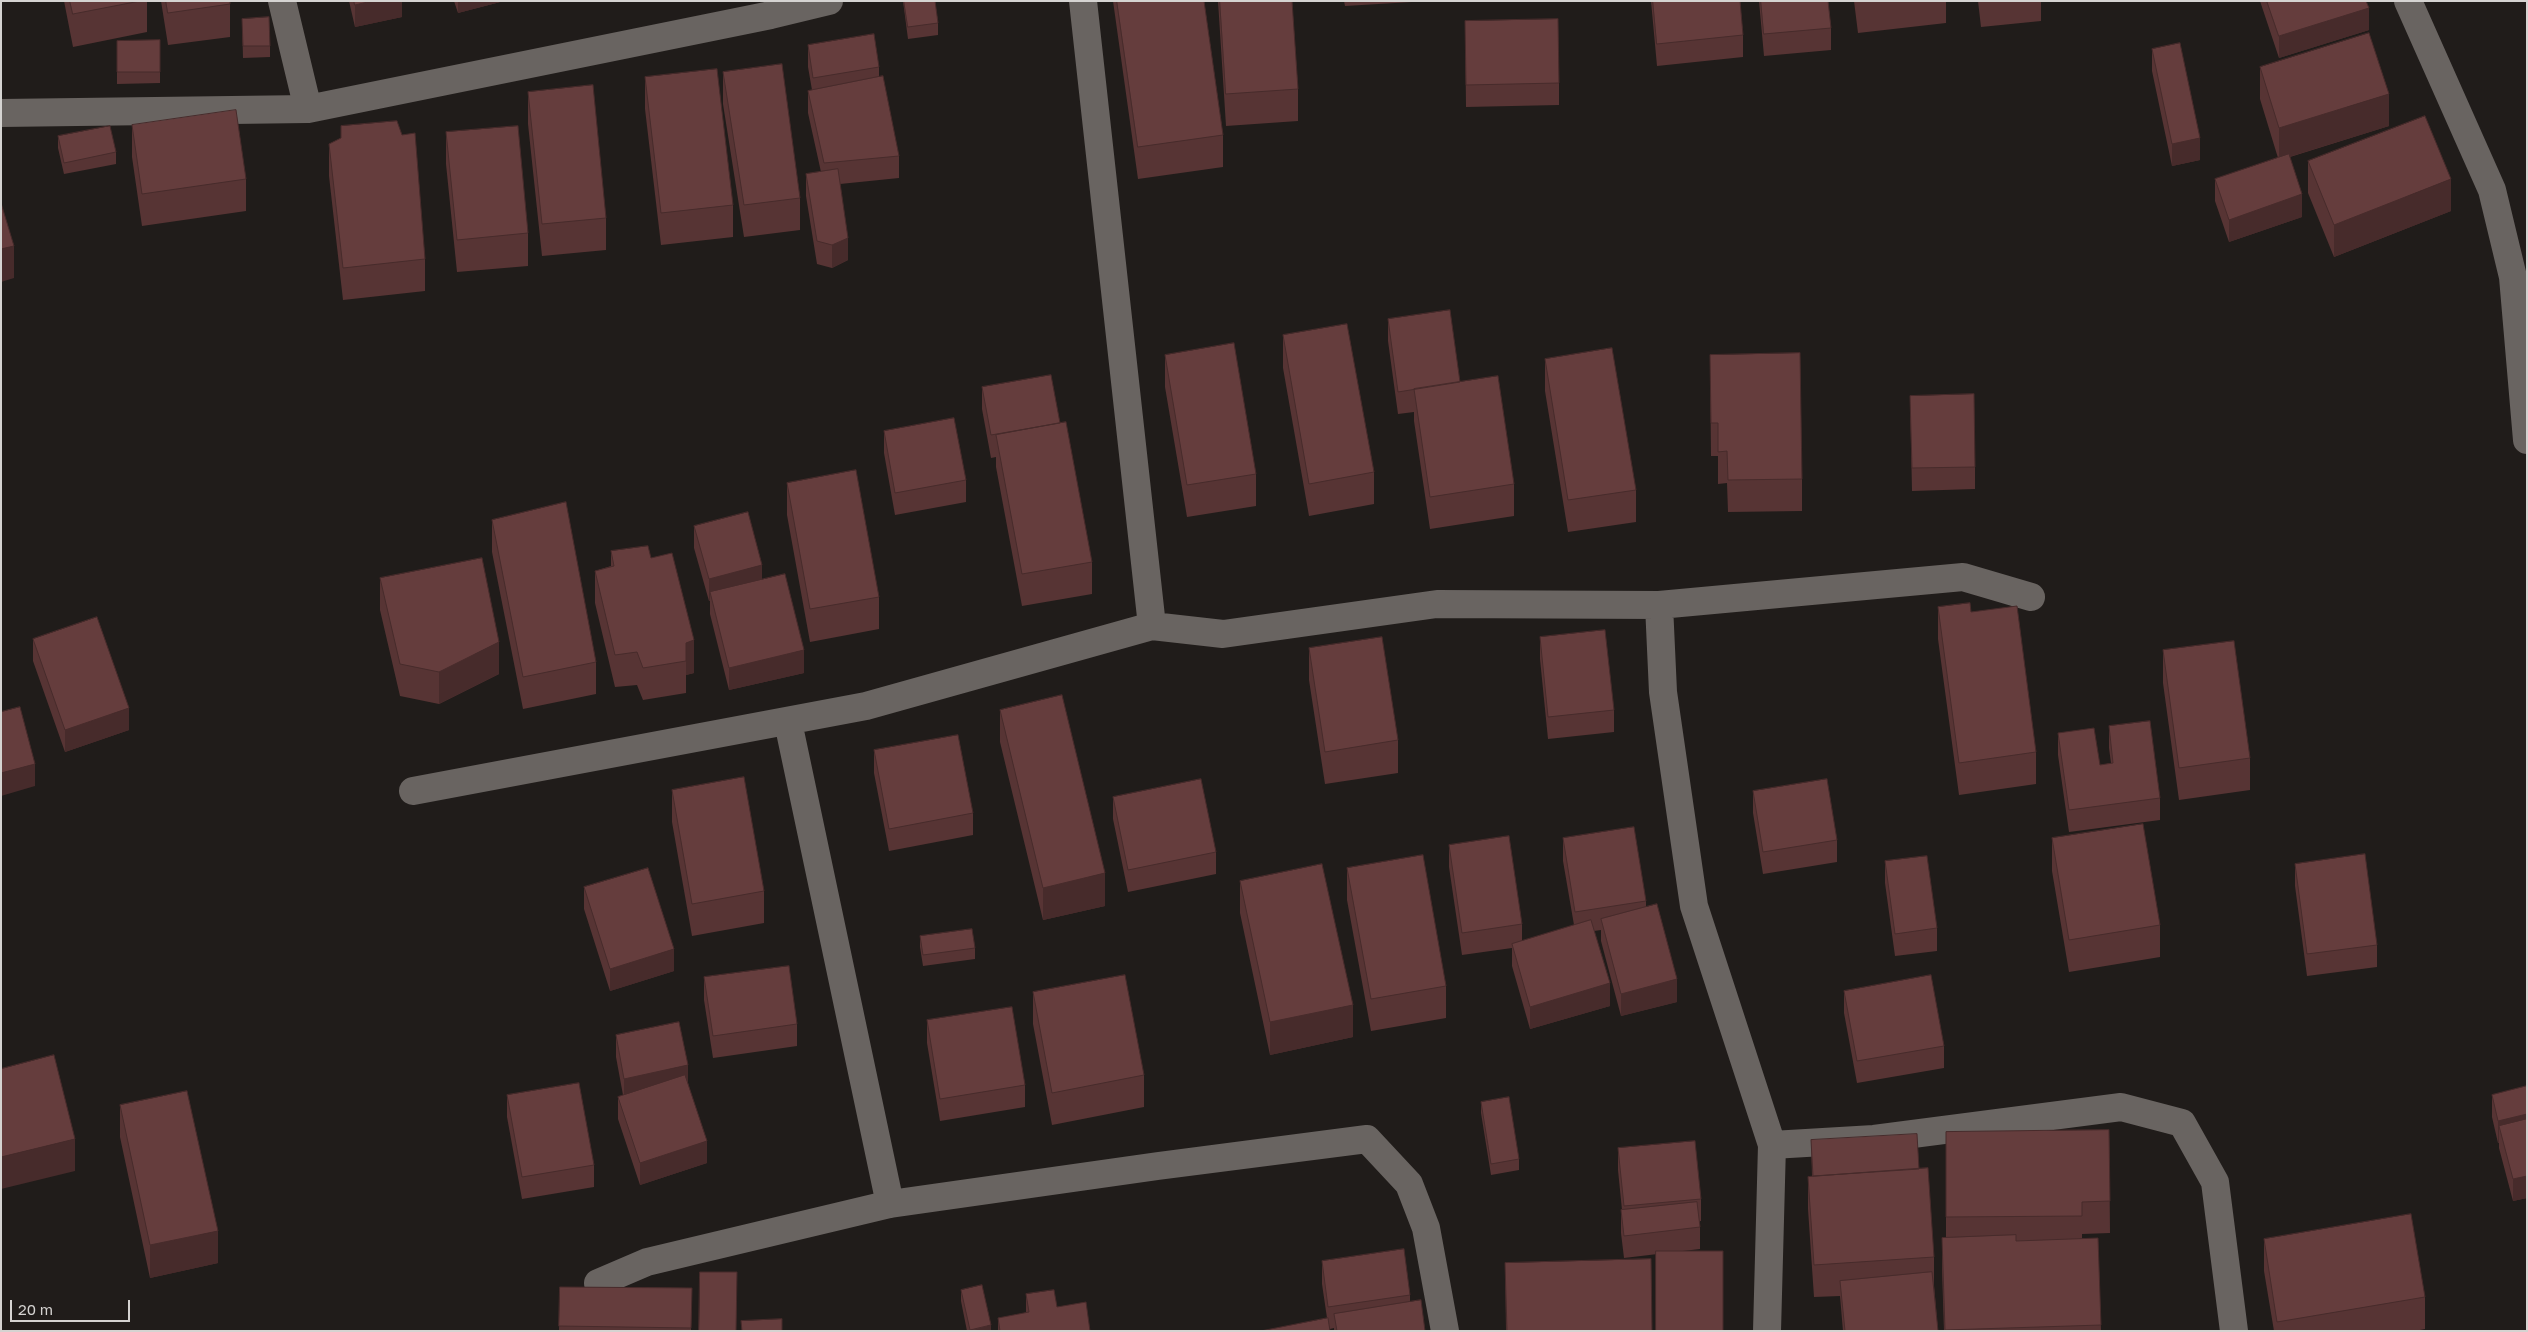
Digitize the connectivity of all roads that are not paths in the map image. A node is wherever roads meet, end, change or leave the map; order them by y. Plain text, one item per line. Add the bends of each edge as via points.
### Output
1 (282, 1) edge
2 (829, 1) edge
3 (1083, 1) edge
4 (2408, 1) edge
5 (769, 8) edge
6 (308, 109) junction
7 (1, 113) edge
8 (2527, 440) edge
9 (2031, 596) dead end
10 (1659, 605) junction
11 (1152, 626) junction
12 (788, 722) junction
13 (413, 791) dead end
14 (1772, 1144) junction
15 (890, 1204) junction
16 (598, 1283) dead end
17 (1445, 1331) edge
18 (1768, 1331) edge
19 (2234, 1331) edge

1 - 6 street
2 - 5 street
3 - 11 street
4 - 8 street via 2492,190 2513,277
5 - 6 street
6 - 7 street
9 - 10 street via 1963,577
10 - 11 street via 1437,604 1223,634
10 - 14 street via 1663,692 1694,906
11 - 12 street via 866,706
12 - 13 street
12 - 15 street
14 - 18 street
14 - 19 street via 1874,1139 2121,1108 2182,1123 2215,1182
15 - 16 street via 647,1262
15 - 17 street via 1366,1139 1409,1184 1426,1228

